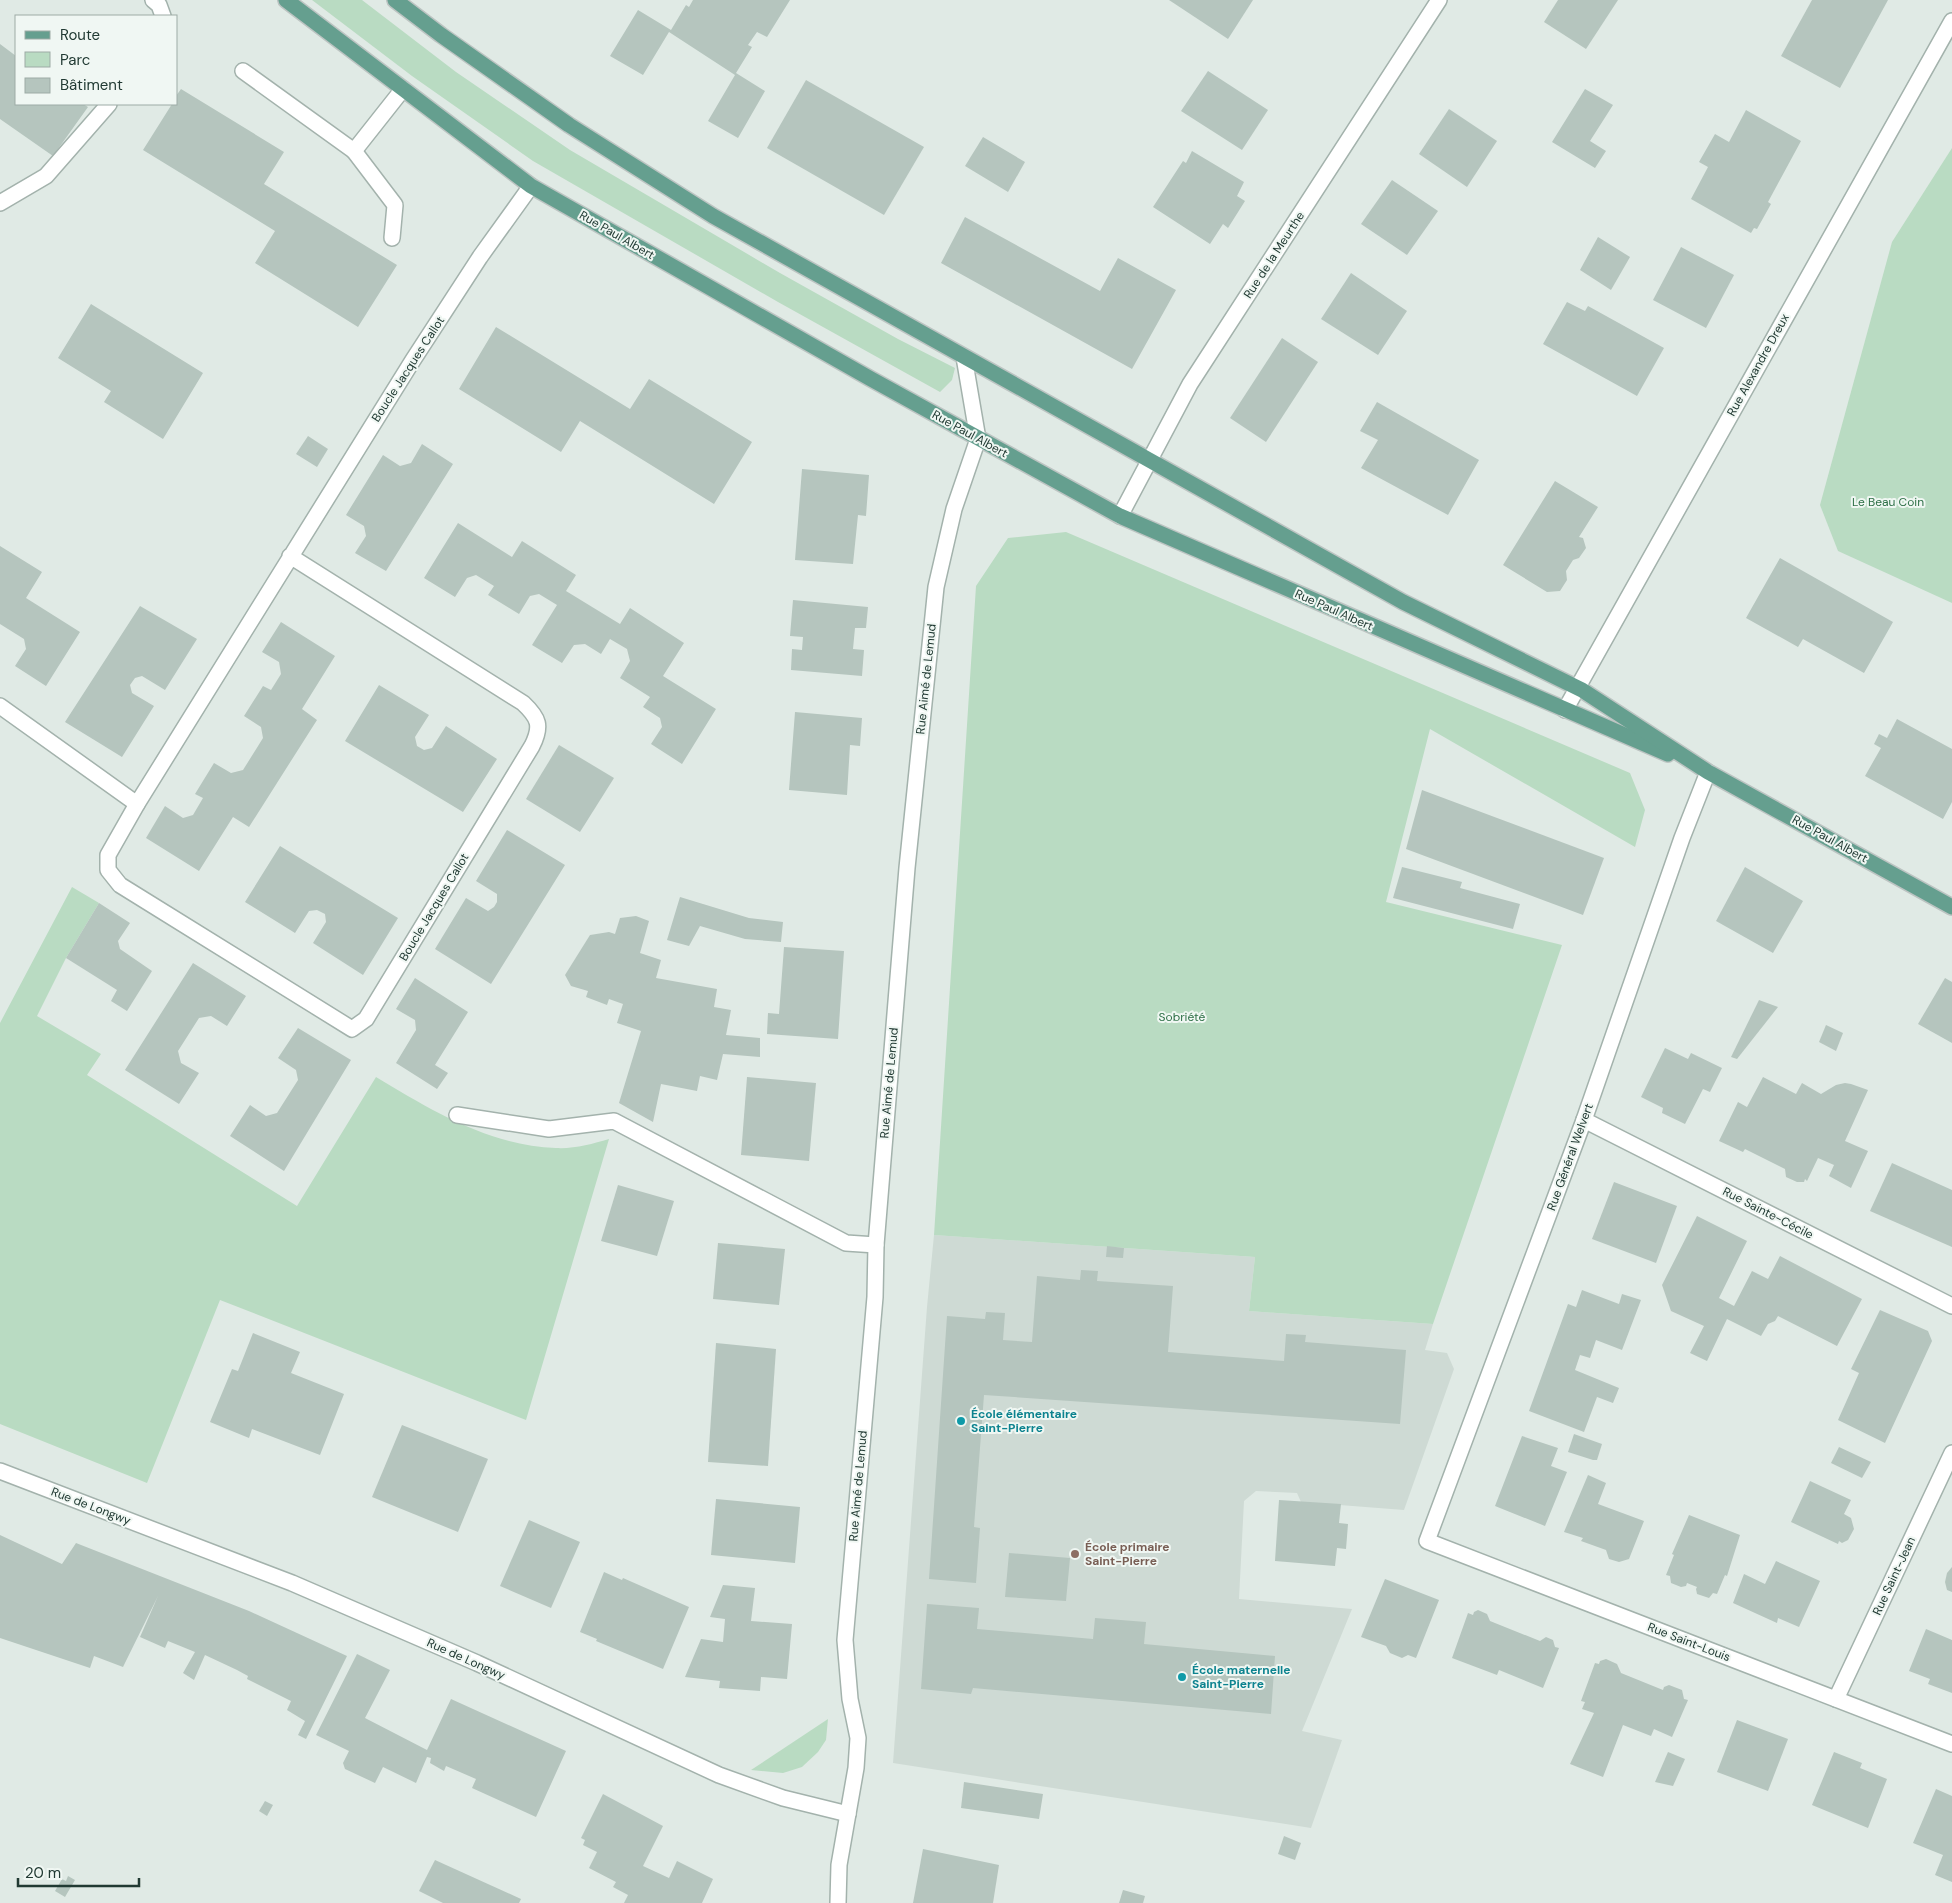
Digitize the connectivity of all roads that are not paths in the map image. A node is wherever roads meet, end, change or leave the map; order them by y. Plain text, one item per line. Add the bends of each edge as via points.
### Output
1 (152, 0) edge
2 (286, 0) edge
3 (395, 0) edge
4 (1439, 0) edge
5 (163, 15) edge
6 (1952, 21) edge
7 (243, 71) dead end
8 (403, 89) junction
9 (108, 105) edge
10 (354, 151) junction
11 (531, 186) junction
12 (0, 203) edge
13 (392, 238) dead end
14 (964, 357) junction
15 (978, 439) junction
16 (1149, 462) junction
17 (1120, 516) junction
18 (290, 556) junction
19 (1577, 688) junction
20 (0, 706) edge
21 (1565, 710) junction
22 (1708, 772) junction
23 (137, 804) junction
24 (1952, 907) edge
25 (458, 1115) dead end
26 (1584, 1120) junction
27 (876, 1245) junction
28 (1952, 1306) edge
29 (1952, 1453) edge
30 (0, 1471) edge
31 (1427, 1541) joint
32 (1836, 1699) junction
33 (1952, 1744) edge
34 (848, 1814) junction
35 (838, 1903) edge

1 - 5 street via 159,5
2 - 8 main road, Rue Paul Albert
3 - 14 main road, Rue Paul Albert via 569,124 713,216
4 - 16 street, Rue de la Meurthe via 1190,384
6 - 19 street, Rue Alexandre Dreux
7 - 10 street
8 - 10 street
8 - 11 main road, Rue Paul Albert
9 - 12 street via 46,176
10 - 13 street via 395,205
11 - 15 main road, Rue Paul Albert
11 - 18 street, Boucle Jacques Callot via 475,265
14 - 15 street, Rue Aimé de Lemud
14 - 16 main road, Rue Paul Albert
15 - 17 main road, Rue Paul Albert
15 - 27 street, Rue Aimé de Lemud via 954,509 936,587 907,868
16 - 17 street, Rue de la Meurthe
16 - 19 main road, Rue Paul Albert via 1403,602
17 - 21 main road, Rue Paul Albert
18 - 23 street, Boucle Jacques Callot
18 - 23 street, Boucle Jacques Callot via 523,703 533,712 538,724 532,746 366,1020 352,1029 120,884 108,870 108,855
19 - 21 street, Rue Alexandre Dreux
19 - 22 main road, Rue Paul Albert
20 - 23 street
21 - 22 main road, Rue Paul Albert
22 - 24 main road, Rue Paul Albert
22 - 26 street, Rue Général Welvert
25 - 27 street via 549,1129 614,1121 846,1243
26 - 28 street, Rue Sainte-Cécile
26 - 31 street, Rue Général Welvert
27 - 34 street, Rue Aimé de Lemud via 875,1297 845,1640 850,1699 858,1738
29 - 32 street, Rue Saint-Jean
30 - 34 street, Rue de Longwy via 301,1587 477,1663 718,1775 783,1798
31 - 32 street, Rue Saint-Louis
32 - 33 street, Rue Saint-Louis
34 - 35 street via 839,1865

